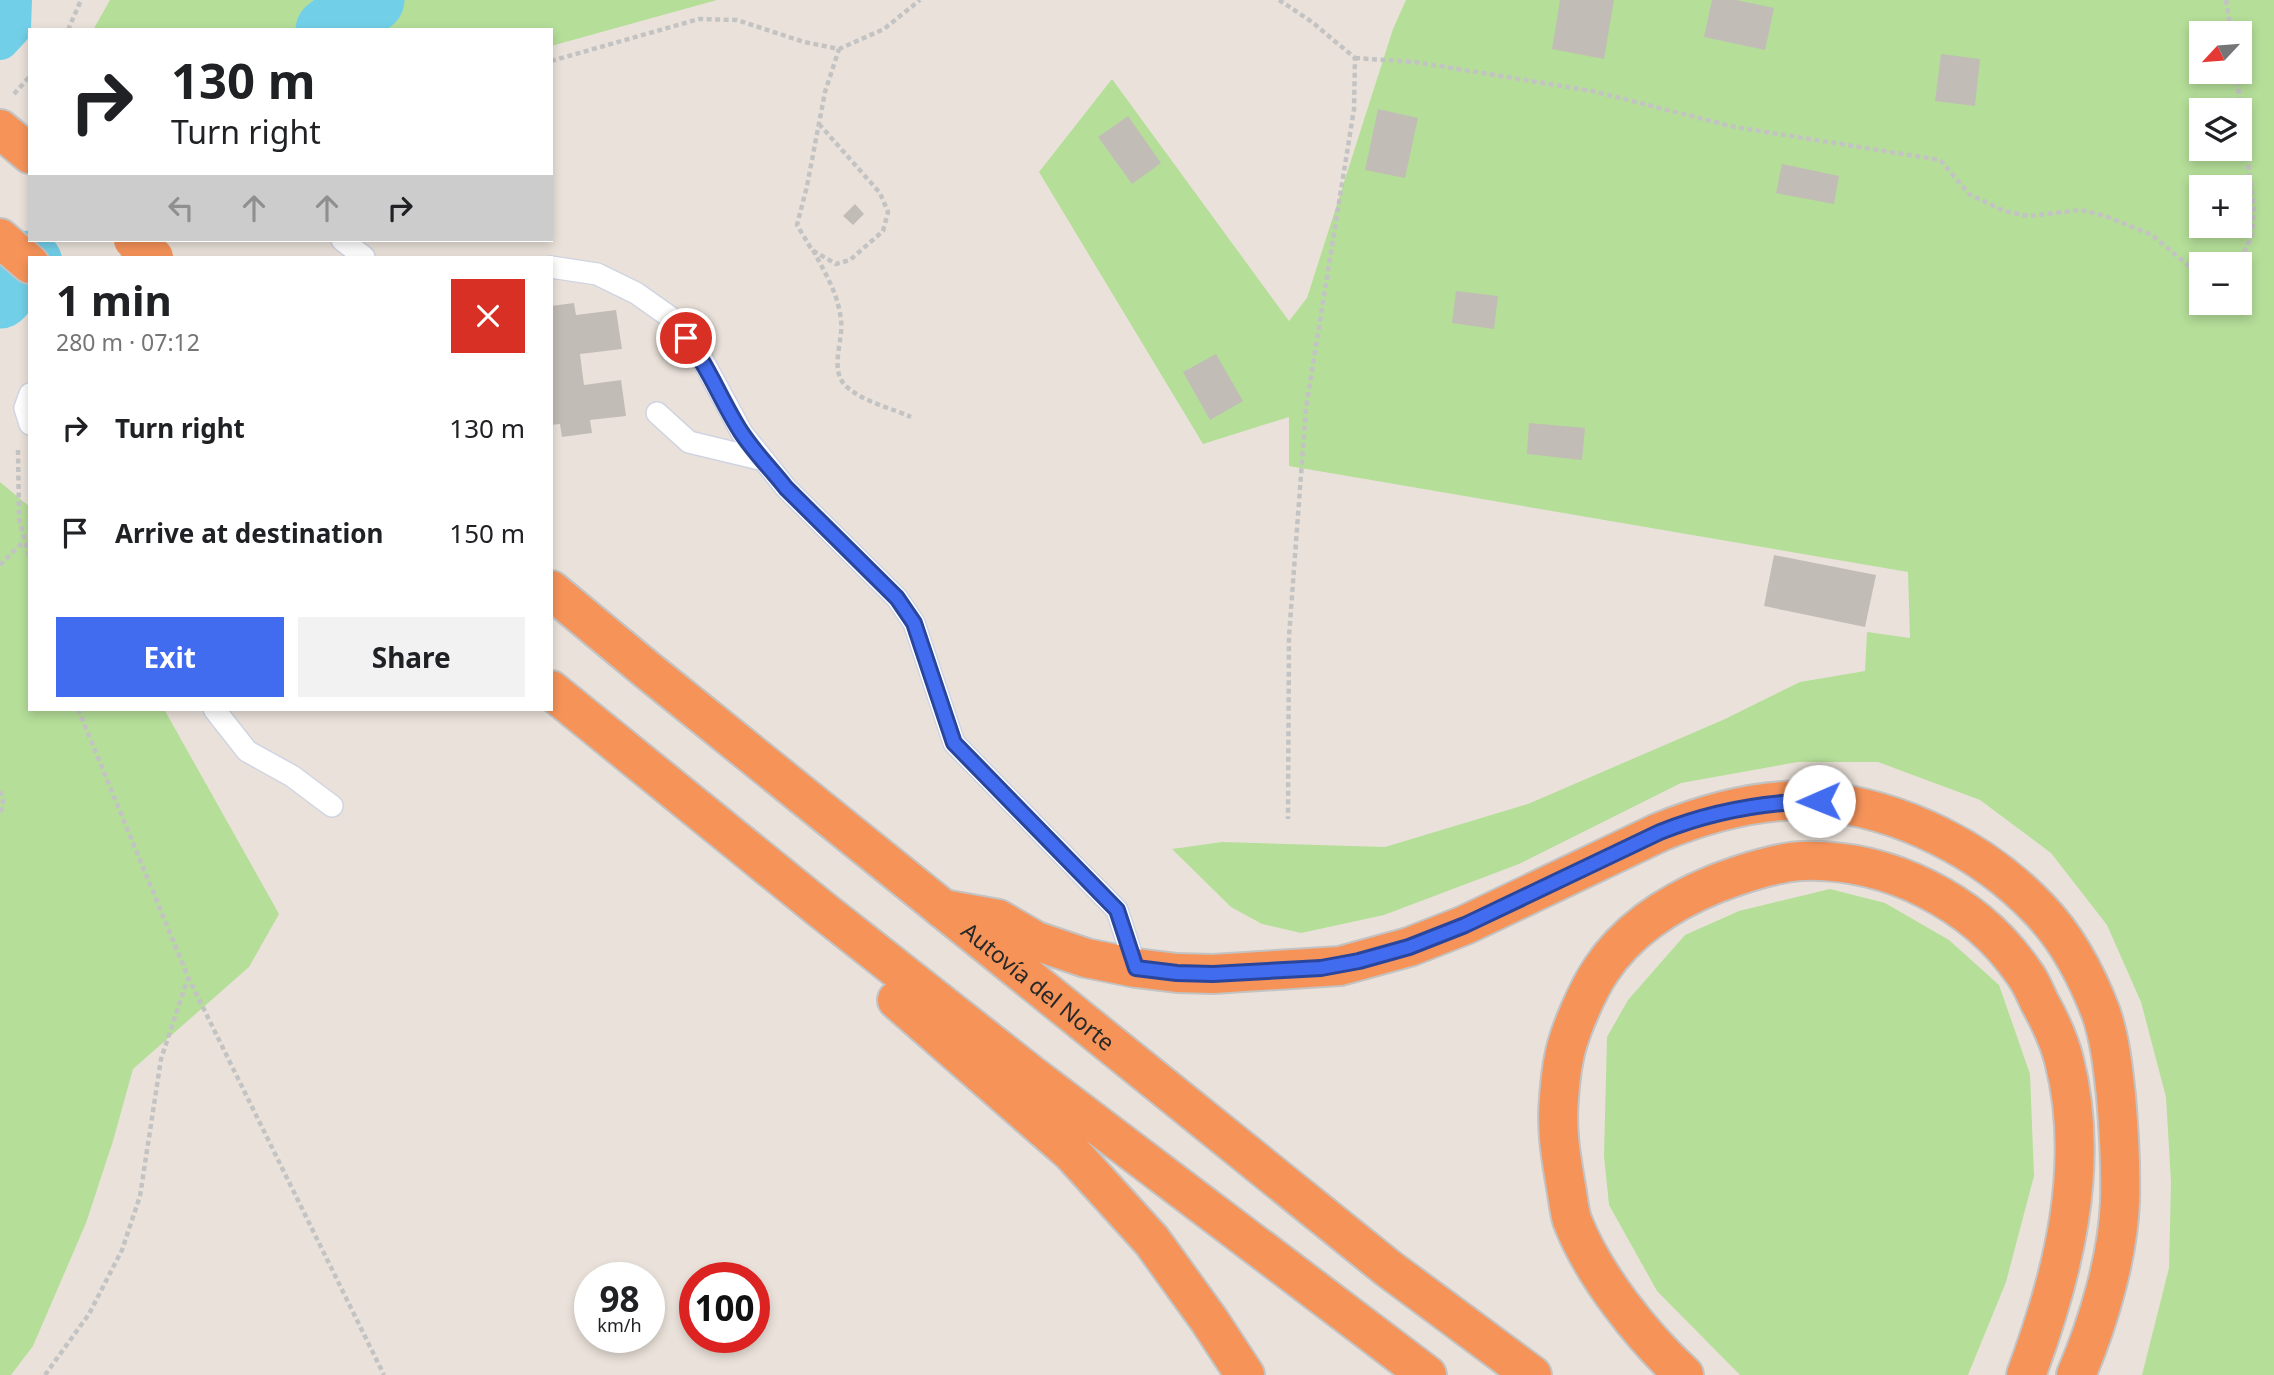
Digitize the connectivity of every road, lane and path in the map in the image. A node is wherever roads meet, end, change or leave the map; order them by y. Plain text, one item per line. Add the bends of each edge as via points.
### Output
1 (81, 0) edge
2 (920, 0) edge
3 (1279, 0) edge
4 (2226, 0) edge
5 (2229, 21) edge
6 (69, 28) edge
7 (839, 49) junction
8 (1355, 58) junction
9 (553, 60) edge
10 (2238, 84) edge
11 (819, 124) junction
12 (0, 129) edge
13 (28, 151) edge
14 (0, 238) edge
15 (135, 242) edge
16 (148, 242) edge
17 (345, 242) edge
18 (812, 250) junction
19 (2244, 252) edge
20 (136, 256) edge
21 (152, 256) edge
22 (363, 256) edge
23 (28, 262) edge
24 (2189, 266) edge
25 (553, 267) edge
26 (28, 409) edge
27 (657, 413) dead end
28 (911, 417) dead end
29 (764, 460) junction
30 (24, 541) junction
31 (28, 553) edge
32 (0, 565) edge
33 (553, 592) edge
34 (553, 692) edge
35 (79, 711) edge
36 (216, 711) edge
37 (0, 791) edge
38 (332, 806) dead end
39 (0, 816) edge
40 (1288, 819) dead end
41 (943, 909) junction
42 (822, 910) junction
43 (1136, 968) junction
44 (188, 977) junction
45 (45, 1375) edge
46 (384, 1375) edge
47 (1245, 1375) edge
48 (1427, 1375) edge
49 (1532, 1375) edge
50 (1684, 1375) edge
51 (2026, 1375) edge
52 (2076, 1375) edge

1 - 6 path
2 - 7 path via 884,29
3 - 8 path
4 - 5 path
7 - 9 path via 737,20 699,19
7 - 11 path
8 - 24 path via 1415,62 1592,91 1735,127 1940,160 1969,194 2004,211 2029,216 2081,210 2105,216 2152,234
8 - 40 path via 1354,109 1306,408 1289,636
10 - 19 path via 2254,208 2252,235
11 - 18 path via 797,225
11 - 18 path via 880,193 888,212 883,231 850,260 836,264
12 - 13 highway
14 - 23 highway
15 - 21 highway, bridge
16 - 20 lane
17 - 22 lane
18 - 28 path via 834,288 842,321 837,368 845,386
25 - 29 lane via 597,274 670,317 702,359 742,433
26 - 30 path via 18,446 17,488
27 - 29 lane via 690,442
29 - 43 lane via 786,488 897,598 914,623 954,743 1117,910
30 - 31 path
30 - 32 path
33 - 41 highway, Autovía del Norte
34 - 42 highway
35 - 44 path
36 - 38 lane via 247,751
37 - 39 path
41 - 43 highway via 999,919 1036,941
41 - 49 highway, Autovía del Norte via 1389,1269
42 - 47 highway via 865,972 1072,1153 1152,1241
42 - 48 highway
43 - 52 highway via 1177,973 1340,966 1465,925 1690,820 1754,806 1819,801 1919,827 1977,857 2039,909 2082,970 2101,1015 2114,1075 2120,1204 2109,1278
44 - 45 path via 161,1059 140,1196 122,1251 89,1314
44 - 46 path
50 - 51 highway via 1631,1317 1592,1261 1572,1218 1557,1117 1564,1056 1601,970 1649,919 1686,896 1721,882 1799,861 1850,864 1906,878 1954,903 1991,933 2025,973 2053,1029 2070,1092 2074,1149 2071,1217 2044,1327

